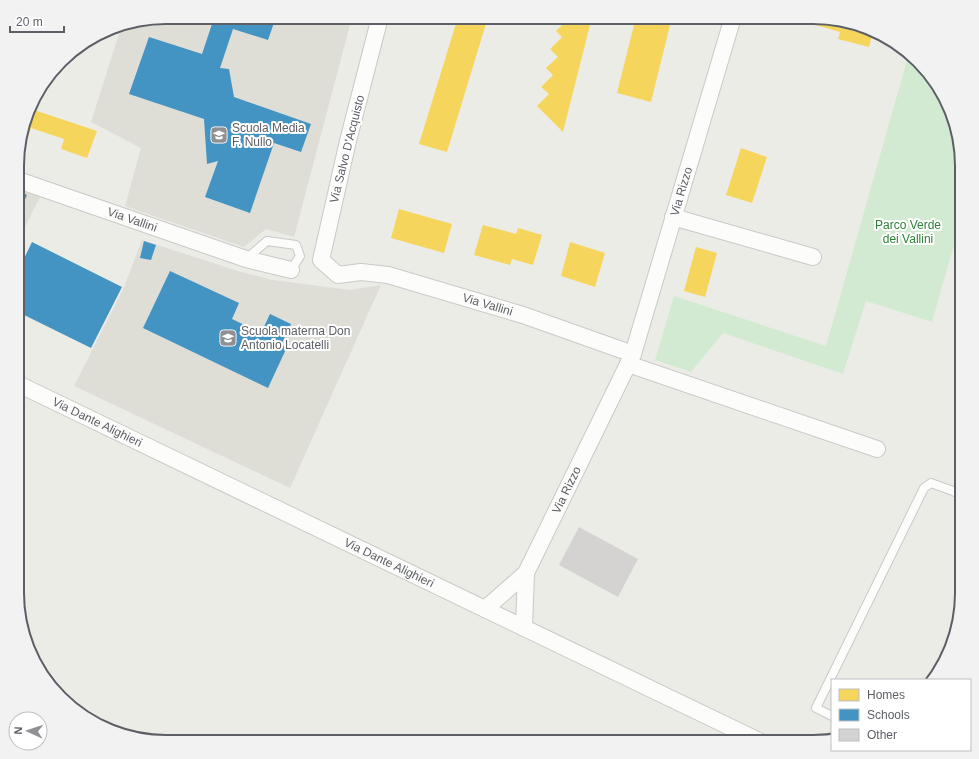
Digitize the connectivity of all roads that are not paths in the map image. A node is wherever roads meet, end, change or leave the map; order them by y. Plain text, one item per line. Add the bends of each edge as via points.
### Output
1 (378, 24) edge
2 (731, 24) edge
3 (24, 182) edge
4 (673, 217) junction
5 (813, 257) dead end
6 (246, 259) junction
7 (291, 270) joint
8 (338, 275) joint
9 (630, 359) junction
10 (24, 387) edge
11 (877, 448) dead end
12 (955, 492) edge
13 (526, 573) junction
14 (485, 609) junction
15 (524, 628) junction
16 (831, 716) edge
17 (746, 735) edge

1 - 8 street, Via Salvo D'Acquisto via 320,260
2 - 4 street, Via Rizzo
3 - 6 street, Via Vallini
4 - 5 street
4 - 9 street, Via Rizzo
6 - 7 street, Via Vallini
6 - 7 lane, Via Vallini via 267,242 296,245 300,256
8 - 9 street, Via Vallini via 361,272 388,275 523,315
9 - 11 street
9 - 13 street, Via Rizzo
10 - 14 street, Via Dante Alighieri
12 - 16 lane via 931,483 924,488 816,708
13 - 14 street, Via Rizzo
13 - 15 street, Via Rizzo
14 - 15 street, Via Dante Alighieri
15 - 17 street, Via Dante Alighieri

